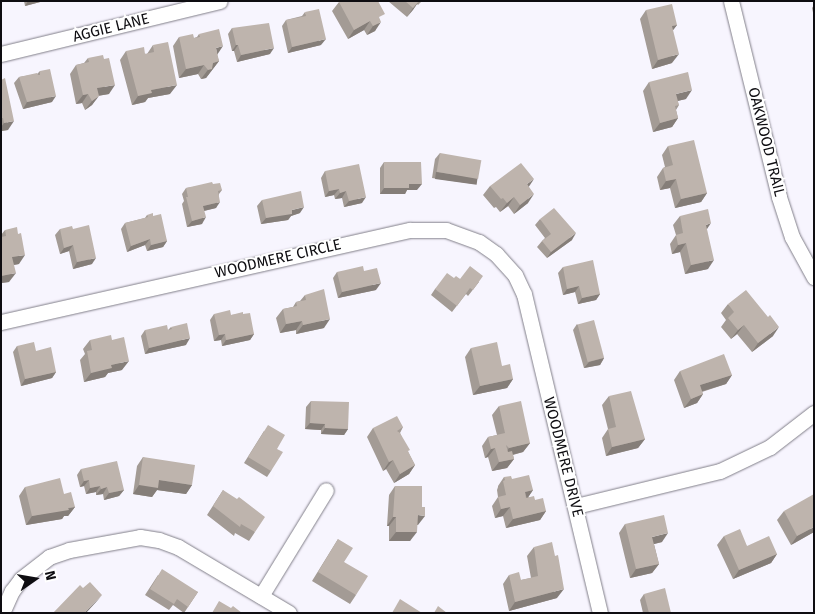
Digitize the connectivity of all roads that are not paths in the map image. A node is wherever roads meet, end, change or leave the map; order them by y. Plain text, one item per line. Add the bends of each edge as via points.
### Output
1 (220, 1) edge
2 (731, 1) edge
3 (1, 54) edge
4 (814, 277) edge
5 (526, 301) joint
6 (1, 322) edge
7 (814, 413) edge
8 (326, 490) dead end
9 (576, 506) junction
10 (261, 596) junction
11 (2, 613) edge
12 (289, 613) edge
13 (600, 613) edge

1 - 3 street, AGGIE LANE
2 - 4 street, OAKWOOD TRAIL via 779,197 792,237
5 - 6 street, WOODMERE CIRCLE via 515,275 485,245 453,232 418,229
5 - 9 street, WOODMERE DRIVE
7 - 9 street via 770,447 720,471
8 - 10 street
9 - 13 street, WOODMERE DRIVE
10 - 11 street via 178,547 153,538 127,538 70,550 43,561 21,579
10 - 12 street

